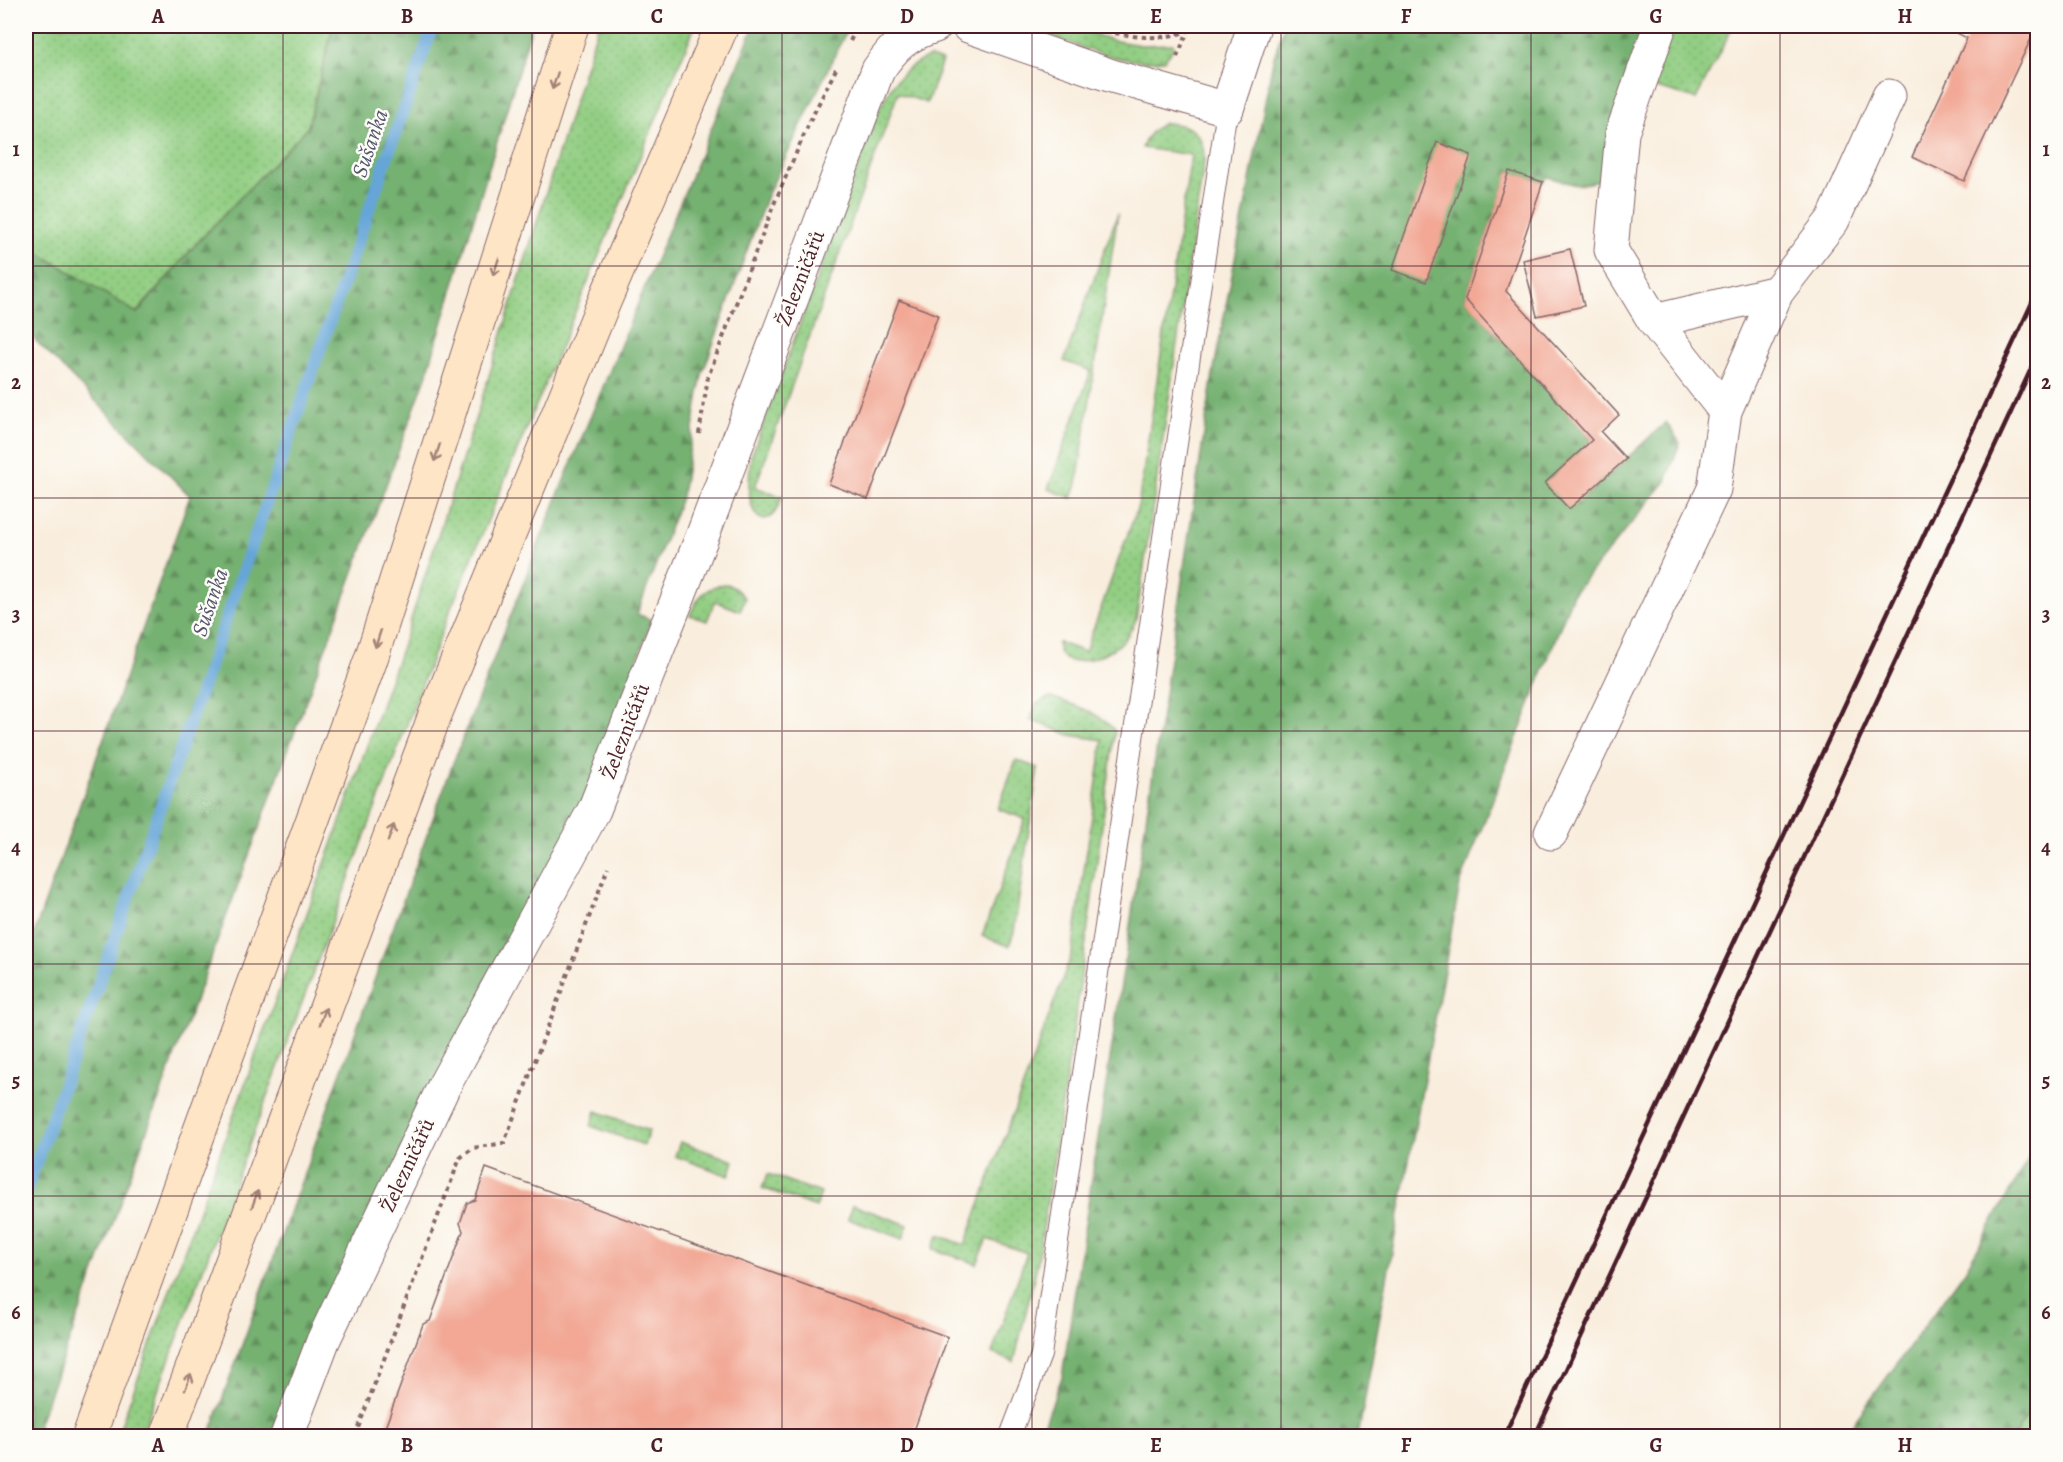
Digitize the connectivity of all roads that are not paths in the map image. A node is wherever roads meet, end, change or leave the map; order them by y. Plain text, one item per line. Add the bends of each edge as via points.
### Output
1 (572, 26) edge
2 (722, 26) edge
3 (935, 26) edge
4 (968, 26) edge
5 (1254, 26) edge
6 (1660, 26) edge
7 (1889, 96) dead end
8 (1227, 110) junction
9 (1777, 292) junction
10 (1654, 321) junction
11 (1725, 411) junction
12 (1551, 833) dead end
13 (89, 1437) edge
14 (167, 1437) edge
15 (288, 1437) edge
16 (1010, 1437) edge

1 -> 13 main road via 371,659
14 -> 2 main road via 435,715
3 - 15 street, Železničářů via 914,32 894,48 878,70 702,537 594,810 444,1086 323,1341
4 - 8 street via 1112,76
5 - 8 street
6 - 10 street via 1622,133 1611,250
7 - 9 street via 1833,220
8 - 16 lane via 1041,1355
9 - 10 street
9 - 11 street
10 - 11 street
11 - 12 street via 1714,489

